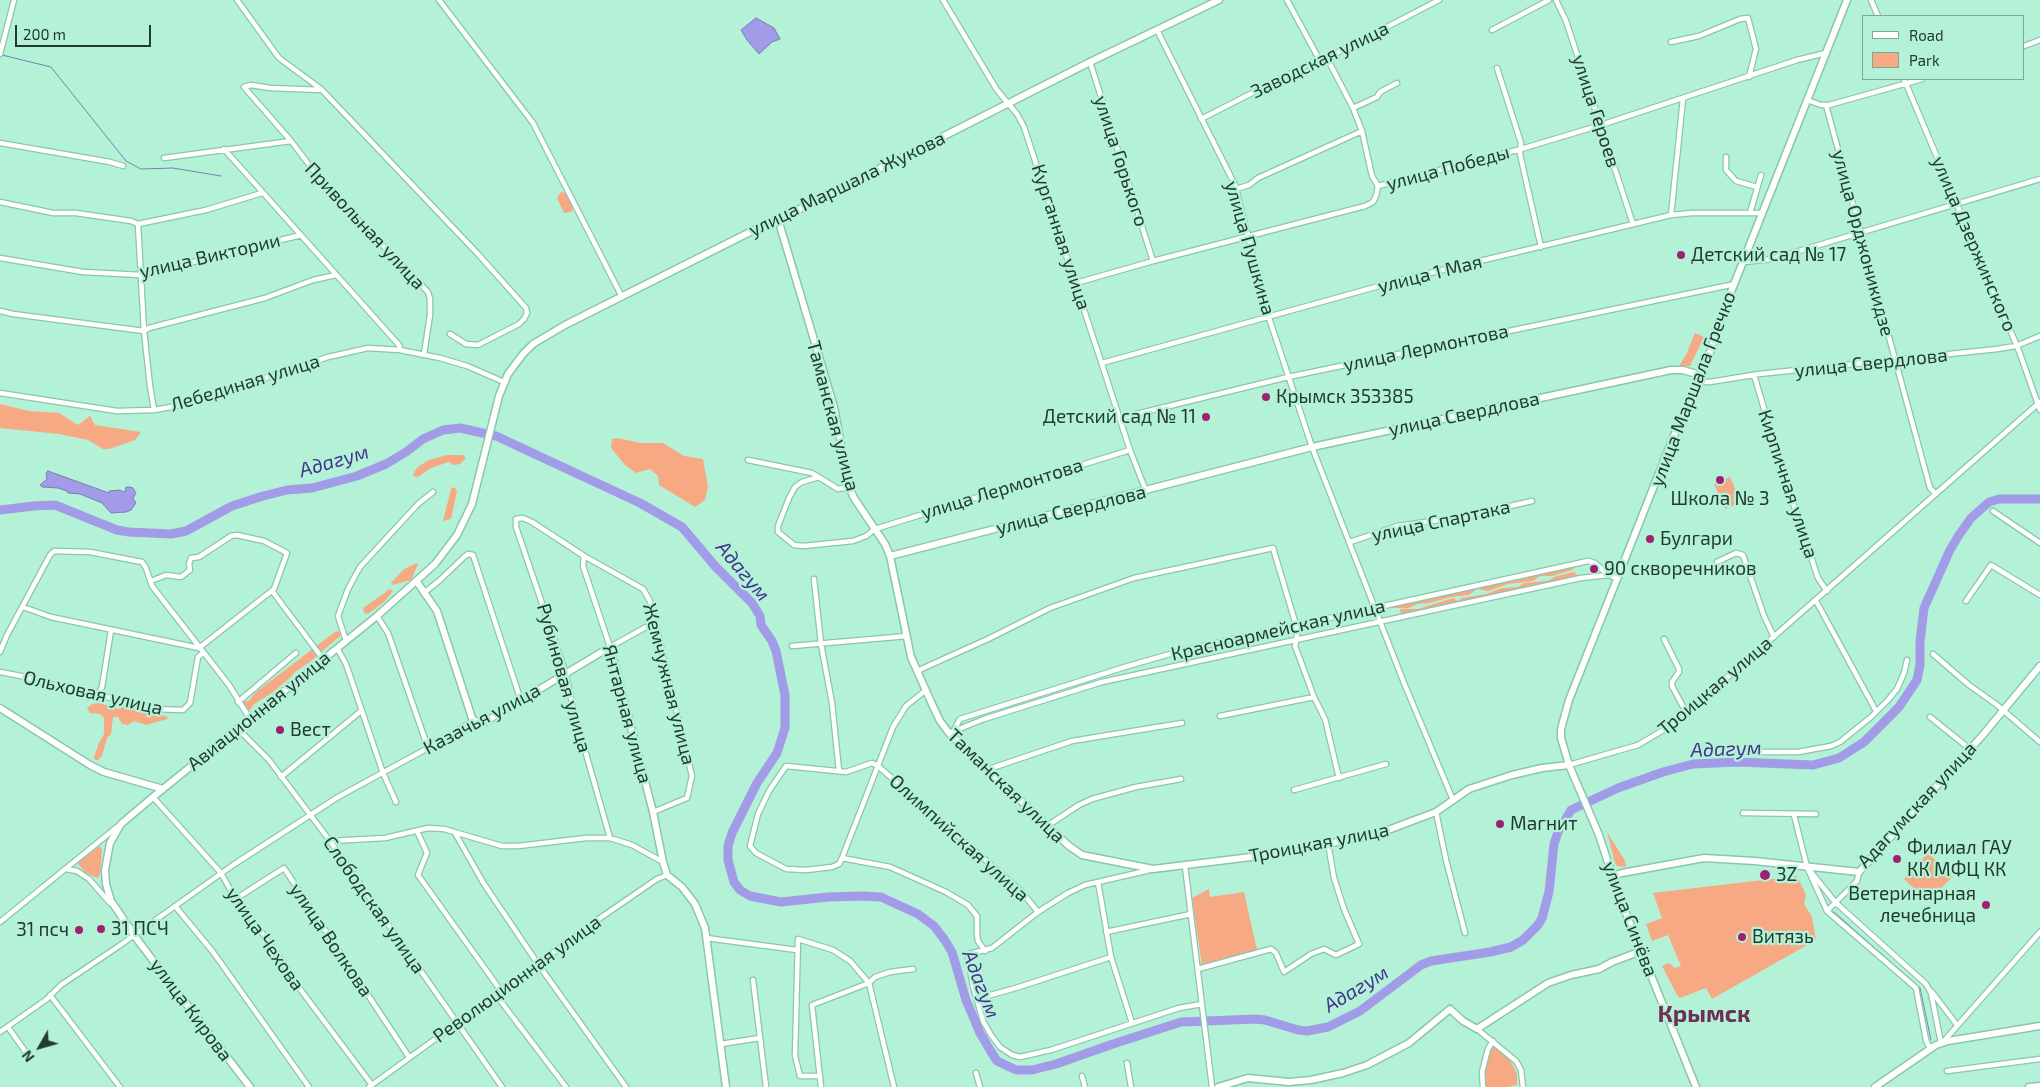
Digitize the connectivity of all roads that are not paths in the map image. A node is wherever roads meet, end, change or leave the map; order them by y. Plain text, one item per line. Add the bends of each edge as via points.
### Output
1 (7, 0) edge
2 (237, 0) edge
3 (439, 0) edge
4 (943, 0) edge
5 (1219, 0) edge
6 (1287, 0) edge
7 (1439, 0) edge
8 (1549, 0) edge
9 (1556, 0) edge
10 (1847, 0) edge
11 (1871, 0) edge
12 (14, 1) edge
13 (1878, 15) edge
14 (1157, 30) junction
15 (1492, 30) dead end
16 (2040, 40) edge
17 (1671, 42) dead end
18 (2025, 46) edge
19 (1826, 53) junction
20 (0, 54) edge
21 (1319, 58) junction
22 (1326, 58) junction
23 (1090, 62) junction
24 (1497, 68) dead end
25 (1749, 76) junction
26 (1905, 81) edge
27 (1397, 84) dead end
28 (322, 90) junction
29 (1683, 100) junction
30 (1807, 100) junction
31 (1008, 103) junction
32 (1826, 105) junction
33 (1353, 108) junction
34 (1201, 119) junction
35 (1601, 125) junction
36 (1362, 131) junction
37 (291, 141) junction
38 (0, 143) edge
39 (224, 149) junction
40 (1521, 149) junction
41 (1726, 157) dead end
42 (164, 158) dead end
43 (123, 166) dead end
44 (1761, 175) dead end
45 (2040, 179) edge
46 (1378, 186) junction
47 (1757, 187) junction
48 (1236, 189) junction
49 (262, 193) junction
50 (0, 202) edge
51 (1957, 204) junction
52 (1750, 213) junction
53 (1762, 214) junction
54 (1671, 215) junction
55 (778, 219) junction
56 (138, 224) junction
57 (1634, 224) junction
58 (1859, 233) junction
59 (301, 235) junction
60 (1248, 236) junction
61 (1541, 247) junction
62 (0, 258) edge
63 (1153, 261) junction
64 (1744, 262) junction
65 (141, 275) junction
66 (336, 275) junction
67 (1076, 283) junction
68 (1735, 284) junction
69 (622, 297) junction
70 (0, 311) edge
71 (1269, 318) junction
72 (144, 331) junction
73 (450, 334) dead end
74 (2040, 336) edge
75 (2016, 346) junction
76 (400, 350) junction
77 (424, 354) junction
78 (1895, 360) junction
79 (1102, 363) junction
80 (1700, 375) junction
81 (1754, 375) junction
82 (1288, 378) junction
83 (504, 382) junction
84 (0, 393) edge
85 (2039, 403) edge
86 (154, 410) junction
87 (2040, 410) edge
88 (1120, 418) junction
89 (1312, 447) junction
90 (1130, 450) junction
91 (748, 460) dead end
92 (481, 471) joint
93 (819, 478) junction
94 (849, 487) junction
95 (1146, 491) junction
96 (433, 492) dead end
97 (1936, 494) junction
98 (1532, 501) dead end
99 (1993, 511) dead end
100 (516, 519) joint
101 (875, 528) junction
102 (1350, 542) junction
103 (2040, 543) edge
104 (584, 556) junction
105 (890, 556) junction
106 (1717, 562) dead end
107 (1608, 575) junction
108 (814, 579) dead end
109 (1618, 579) junction
110 (150, 581) junction
111 (417, 582) junction
112 (272, 591) junction
113 (1826, 591) junction
114 (425, 592) junction
115 (2040, 596) edge
116 (1966, 600) dead end
117 (1816, 601) junction
118 (22, 606) junction
119 (1374, 608) junction
120 (377, 616) junction
121 (655, 622) junction
122 (1381, 622) junction
123 (1296, 625) junction
124 (111, 630) junction
125 (907, 636) junction
126 (1774, 637) junction
127 (1664, 639) dead end
128 (1296, 640) junction
129 (346, 641) junction
130 (820, 644) junction
131 (792, 646) dead end
132 (610, 647) junction
133 (199, 648) junction
134 (337, 648) junction
135 (0, 652) edge
136 (203, 653) junction
137 (296, 653) dead end
138 (1933, 654) dead end
139 (323, 659) junction
140 (1907, 660) dead end
141 (2040, 666) edge
142 (917, 670) junction
143 (0, 672) edge
144 (566, 674) junction
145 (926, 690) junction
146 (99, 692) junction
147 (1314, 697) junction
148 (521, 701) junction
149 (238, 702) junction
150 (0, 708) edge
151 (361, 711) junction
152 (1876, 711) junction
153 (2003, 711) junction
154 (1688, 714) junction
155 (1220, 716) dead end
156 (1930, 717) dead end
157 (250, 719) junction
158 (473, 721) junction
159 (1182, 724) dead end
160 (238, 729) junction
161 (952, 731) junction
162 (2040, 742) edge
163 (428, 748) junction
164 (1970, 749) junction
165 (1747, 752) dead end
166 (1386, 764) dead end
167 (1569, 765) junction
168 (878, 766) junction
169 (988, 769) junction
170 (839, 771) junction
171 (383, 773) junction
172 (281, 777) junction
173 (1339, 778) junction
174 (1181, 779) dead end
175 (1576, 779) joint
176 (163, 789) junction
177 (1294, 790) dead end
178 (153, 797) junction
179 (1453, 800) junction
180 (396, 802) dead end
181 (653, 812) junction
182 (1436, 812) junction
183 (1742, 812) dead end
184 (1816, 814) dead end
185 (1794, 815) junction
186 (309, 816) junction
187 (121, 824) junction
188 (1048, 826) junction
189 (417, 830) junction
190 (455, 833) junction
191 (610, 838) junction
192 (330, 841) junction
193 (1328, 843) junction
194 (842, 858) junction
195 (663, 862) junction
196 (1184, 866) junction
197 (1807, 867) junction
198 (1153, 869) junction
199 (65, 870) junction
200 (1859, 872) junction
201 (221, 873) junction
202 (668, 875) junction
203 (1612, 876) junction
204 (1098, 882) junction
205 (237, 898) junction
206 (1835, 902) junction
207 (175, 906) junction
208 (1827, 911) junction
209 (1038, 912) junction
210 (1191, 914) junction
211 (120, 915) junction
212 (0, 922) edge
213 (1106, 932) junction
214 (1465, 932) dead end
215 (2040, 932) edge
216 (134, 935) junction
217 (706, 938) junction
218 (797, 950) junction
219 (985, 951) junction
220 (1641, 952) junction
221 (1111, 957) junction
222 (538, 964) junction
223 (913, 969) dead end
224 (1198, 969) junction
225 (753, 980) dead end
226 (869, 983) junction
227 (1929, 989) junction
228 (500, 991) junction
229 (50, 995) junction
230 (496, 995) junction
231 (976, 999) junction
232 (1202, 1004) junction
233 (457, 1023) junction
234 (1132, 1023) junction
235 (1957, 1025) junction
236 (2040, 1026) edge
237 (8, 1027) junction
238 (1477, 1028) junction
239 (0, 1032) edge
240 (760, 1038) junction
241 (1493, 1041) junction
242 (721, 1044) junction
243 (1936, 1046) junction
244 (27, 1054) dead end
245 (409, 1057) junction
246 (2040, 1059) edge
247 (1127, 1063) dead end
248 (1947, 1071) dead end
249 (976, 1073) dead end
250 (820, 1076) junction
251 (1082, 1076) dead end
252 (1289, 1085) edge
253 (370, 1086) edge
254 (1693, 1086) edge
255 (1878, 1086) edge
256 (2040, 1086) edge
257 (120, 1087) edge
258 (250, 1087) edge
259 (309, 1087) edge
260 (502, 1087) edge
261 (566, 1087) edge
262 (626, 1087) edge
263 (726, 1087) edge
264 (766, 1087) edge
265 (821, 1087) edge
266 (894, 1087) edge
267 (980, 1087) edge
268 (1085, 1087) edge
269 (1131, 1087) edge
270 (1212, 1087) edge
271 (1218, 1087) edge
272 (1483, 1087) edge
273 (1523, 1087) edge
274 (2028, 1087) edge

1 - 12 street
2 - 28 street via 279,58
3 - 69 street via 533,123
4 - 31 street, Курганная улица via 996,90
5 - 14 main road, улица Маршала Жукова
6 - 21 street
7 - 22 street, Заводская улица
8 - 15 street
9 - 35 street, улица Героев
10 - 19 main road, улица Маршала Гречко
11 - 13 street
12 - 20 street
14 - 23 main road, улица Маршала Жукова
14 - 34 street, улица Пушкина
16 - 18 street
17 - 25 street via 1699,36 1748,18 1756,49
19 - 25 street, улица Победы
19 - 30 main road, улица Маршала Гречко
21 - 22 street, Заводская улица
21 - 34 street, Заводская улица
22 - 33 street
23 - 31 main road, улица Маршала Жукова
23 - 63 street, улица Горького
24 - 40 street
25 - 29 street, улица Победы
26 - 32 street
26 - 51 street, улица Дзержинского
27 - 33 street
28 - 37 street, Привольная улица via 244,87
28 - 73 street via 526,308 527,313 519,324 478,345 466,344
29 - 35 street, улица Победы
29 - 54 street
30 - 32 street
30 - 53 main road, улица Маршала Гречко
31 - 55 main road, улица Маршала Жукова
31 - 67 street, Курганная улица via 1024,127
32 - 58 street, улица Орджоникидзе
33 - 36 street
34 - 48 street, улица Пушкина
35 - 40 street, улица Победы
35 - 57 street, улица Героев
36 - 46 street via 1372,176
36 - 48 street
37 - 39 street
37 - 77 street, Привольная улица via 326,187 428,292 430,315
38 - 43 street
39 - 42 street
39 - 49 street
40 - 46 street, улица Победы
40 - 61 street
41 - 47 street via 1726,170 1736,181
44 - 47 street
45 - 51 street
46 - 60 street, улица Победы via 1373,202 1365,206
47 - 52 street
48 - 60 street, улица Пушкина
49 - 56 street via 206,210
49 - 59 street
50 - 56 street via 52,214 76,213
51 - 58 street
51 - 75 street, улица Дзержинского
52 - 53 street, улица 1 Мая
52 - 54 street, улица 1 Мая
53 - 64 main road, улица Маршала Гречко
54 - 57 street, улица 1 Мая
55 - 69 main road, улица Маршала Жукова
55 - 94 main road, Таманская улица via 834,407
56 - 65 street
57 - 61 street, улица 1 Мая
58 - 64 street via 1772,259
58 - 78 street, улица Орджоникидзе
59 - 65 street, улица Виктории
59 - 66 street
60 - 63 street, улица Победы
60 - 71 street, улица Пушкина
61 - 71 street, улица 1 Мая via 1397,281
62 - 65 street, улица Виктории via 83,272
63 - 67 street, улица Победы
64 - 68 main road, улица Маршала Гречко
65 - 72 street
66 - 72 street
66 - 76 street via 399,344
67 - 79 street, Курганная улица
68 - 80 main road, улица Маршала Гречко
68 - 82 street, улица Лермонтова
69 - 83 main road, улица Маршала Жукова via 533,344 515,363
70 - 72 street
71 - 79 street, улица 1 Мая
71 - 82 street, улица Пушкина
72 - 86 street
74 - 75 street, улица Свердлова
75 - 78 street, улица Свердлова
75 - 85 street, улица Дзержинского
76 - 77 street, Лебединая улица
76 - 86 street, Лебединая улица via 355,350 187,404
77 - 83 street, Лебединая улица
78 - 81 street, улица Свердлова
78 - 97 street, улица Орджоникидзе via 1930,488
79 - 88 street, Курганная улица
80 - 81 street, улица Свердлова via 1701,382 1705,382
80 - 89 main road, улица Свердлова via 1671,370
80 - 109 main road, улица Маршала Гречко
81 - 113 street, Кирпичная улица via 1788,488 1818,578
82 - 88 street, улица Лермонтова
82 - 89 street, улица Пушкина
83 - 92 main road, улица Маршала Жукова
84 - 86 street, Лебединая улица via 117,411
85 - 87 street, улица Дзержинского
85 - 97 street, Троицкая улица
88 - 90 street, Курганная улица
89 - 95 main road, улица Свердлова
89 - 102 street, улица Пушкина
90 - 95 street, Курганная улица
90 - 101 street, улица Лермонтова
91 - 93 street via 812,473
92 - 111 main road, Авиационная улица via 472,504 458,535
93 - 94 street via 838,489
93 - 101 street, улица Лермонтова via 795,487 778,532 794,545 803,546 853,541
94 - 101 main road, Таманская улица
95 - 105 main road, улица Свердлова
96 - 129 street via 360,566 338,616
97 - 113 street, Троицкая улица
98 - 102 street, улица Спартака via 1467,516 1398,526
99 - 103 street
100 - 104 street, Жемчужная улица via 532,522
100 - 144 street, Рубиновая улица
101 - 105 main road, Таманская улица
102 - 119 street, улица Пушкина
104 - 121 street, Жемчужная улица via 643,589
104 - 132 street, Янтарная улица via 583,566
105 - 125 main road, Таманская улица
106 - 126 street via 1736,553 1743,556
107 - 109 street, Красноармейская улица
107 - 119 street, Красноармейская улица via 1588,561
107 - 122 street, Красноармейская улица
108 - 130 street
109 - 167 main road, улица Маршала Гречко via 1562,723 1561,738
110 - 112 street via 166,575 181,577 190,570 190,558 199,557 237,535 264,540 287,553
110 - 118 street via 142,562 90,552 58,550 50,555
110 - 133 street
111 - 114 main road
111 - 120 main road, Авиационная улица
112 - 133 street
112 - 139 street
113 - 117 street, Троицкая улица
114 - 148 street via 464,557 473,555
114 - 158 main road via 437,611
115 - 116 street via 1991,565
117 - 126 street, Троицкая улица
117 - 152 street
118 - 124 street via 51,617
118 - 135 street
119 - 122 street, улица Пушкина
119 - 123 street, Красноармейская улица
120 - 129 main road, Авиационная улица
120 - 163 street via 388,633
121 - 132 street, Казачья улица
121 - 181 street, Жемчужная улица via 692,776 687,798
122 - 128 street, Красноармейская улица
122 - 179 street, улица Пушкина
123 - 128 street
123 - 142 street via 1273,548 1134,578 1050,608
123 - 161 street, Красноармейская улица via 1128,666 960,719
124 - 133 street
124 - 146 street
125 - 130 street
125 - 142 main road, Таманская улица
126 - 154 street, Троицкая улица
127 - 154 street via 1679,669 1672,686
128 - 147 street via 1295,646
128 - 161 street, Красноармейская улица via 1102,682
129 - 134 main road, Авиационная улица
130 - 131 street
130 - 170 street via 832,703
132 - 144 main road, Казачья улица
132 - 181 main road, Янтарная улица
133 - 136 street
134 - 139 main road, Авиационная улица
134 - 151 street via 346,664
136 - 146 street, Ольховая улица via 198,657 190,703 183,710 156,709 103,696
136 - 149 street via 229,685
137 - 149 street
138 - 153 street
139 - 157 main road, Авиационная улица
140 - 152 street via 1897,689
141 - 153 main road, Адагумская улица
142 - 145 main road, Таманская улица
143 - 146 street, Ольховая улица via 72,690
144 - 148 main road, Казачья улица
144 - 191 street, Рубиновая улица
145 - 161 main road, Таманская улица via 940,721
145 - 168 street via 906,706 893,727
147 - 155 street
147 - 173 street via 1325,719
148 - 158 main road, Казачья улица via 485,722
149 - 157 street
150 - 176 main road via 104,772
151 - 171 street
151 - 172 street
152 - 165 street via 1831,746 1798,752
153 - 162 street
153 - 164 main road, Адагумская улица
154 - 167 street, Троицкая улица via 1646,742
156 - 164 street
157 - 160 main road, Авиационная улица
158 - 163 street, Казачья улица
159 - 169 street via 1072,741
160 - 172 street, Слободская улица
160 - 176 main road, Авиационная улица
161 - 169 main road, Таманская улица
163 - 171 street, Казачья улица
164 - 200 main road, Адагумская улица
166 - 173 street
167 - 175 main road, улица Маршала Гречко
167 - 179 main road, Троицкая улица via 1499,778
168 - 170 street via 872,764
168 - 194 street
168 - 209 street, Олимпийская улица via 1022,892
169 - 188 main road, Таманская улица
170 - 194 street via 786,766 758,814 750,846 756,853 786,869 832,867
171 - 180 street
171 - 186 street, Казачья улица
172 - 186 street, Слободская улица
173 - 177 street
174 - 188 street via 1092,799
175 - 203 main road, улица Синёва
176 - 178 main road, Авиационная улица
178 - 187 main road, Авиационная улица
178 - 201 street, улица Чехова
179 - 182 main road, Троицкая улица
181 - 195 main road, Янтарная улица
182 - 193 main road, Троицкая улица via 1372,836
182 - 214 street
183 - 185 street
184 - 185 street
185 - 197 street
186 - 192 street, Слободская улица
186 - 201 street, Казачья улица
187 - 199 street, Авиационная улица
187 - 211 main road, улица Кирова via 110,842 105,870 109,895
188 - 198 main road, Таманская улица via 1082,855
189 - 190 street via 428,828
189 - 192 street via 386,838
189 - 228 street via 427,853 418,875
190 - 191 street via 502,846
190 - 222 street via 484,884
191 - 195 street via 632,844
192 - 233 street, Слободская улица
193 - 196 main road, Троицкая улица
193 - 224 street via 1334,878 1359,944 1336,955 1324,949 1318,951 1284,972 1276,953 1270,948
194 - 219 street via 897,869 968,905 977,916 978,941
195 - 202 main road, Янтарная улица
196 - 198 main road, Троицкая улица
196 - 210 street
197 - 200 main road, Адагумская улица
197 - 203 main road, Адагумская улица via 1704,858
197 - 206 street
197 - 208 street
198 - 204 street, Троицкая улица
199 - 211 street via 77,871 89,879
199 - 212 street, Авиационная улица
200 - 206 street via 1857,881
201 - 205 street, улица Чехова
201 - 207 street, Казачья улица
202 - 217 main road via 682,886 695,904
202 - 222 street, Революционная улица via 590,925
203 - 220 main road, улица Синёва
204 - 209 street, Троицкая улица via 1068,893
204 - 213 street
205 - 245 street, улица Волкова via 284,868
205 - 253 street, улица Чехова
206 - 208 street
206 - 227 street via 1923,980
207 - 216 street, Казачья улица
207 - 259 street via 213,952
208 - 243 street via 1916,988 1926,1040
209 - 219 street, Троицкая улица
210 - 213 street
210 - 224 street
211 - 216 main road, улица Кирова
213 - 221 street
215 - 235 street
216 - 229 street, Казачья улица
216 - 258 main road, улица Кирова
217 - 218 street
217 - 242 main road
218 - 226 street via 798,939 833,950 850,961
218 - 250 street via 795,1056 800,1076
219 - 231 street, Троицкая улица via 969,954 968,958
220 - 238 main road via 1548,984
220 - 254 main road, улица Синёва
221 - 231 street
221 - 234 street
222 - 228 street, Революционная улица
222 - 262 street
223 - 226 street via 890,972 875,977
224 - 232 street
225 - 240 street
226 - 250 street via 812,1007
226 - 266 street
227 - 235 street
227 - 243 street
228 - 230 street, Революционная улица
229 - 237 street, Казачья улица
229 - 257 street
230 - 233 street, Революционная улица
230 - 261 street
231 - 234 street, Троицкая улица via 991,1035 1000,1047 1020,1057
232 - 234 street, Троицкая улица
232 - 270 street
233 - 245 street, Революционная улица
233 - 260 street, Слободская улица
235 - 243 street
236 - 243 main road
237 - 239 street, Казачья улица
237 - 244 street
238 - 241 street
238 - 252 main road via 1450,1009 1409,1043 1367,1065
240 - 242 street
240 - 264 street
241 - 272 street via 1482,1072
241 - 273 street via 1516,1061
242 - 263 main road
243 - 255 main road
245 - 253 street, Революционная улица
246 - 248 street
247 - 269 street
249 - 267 street
250 - 265 street
251 - 268 street
252 - 271 main road via 1248,1078
256 - 274 main road

